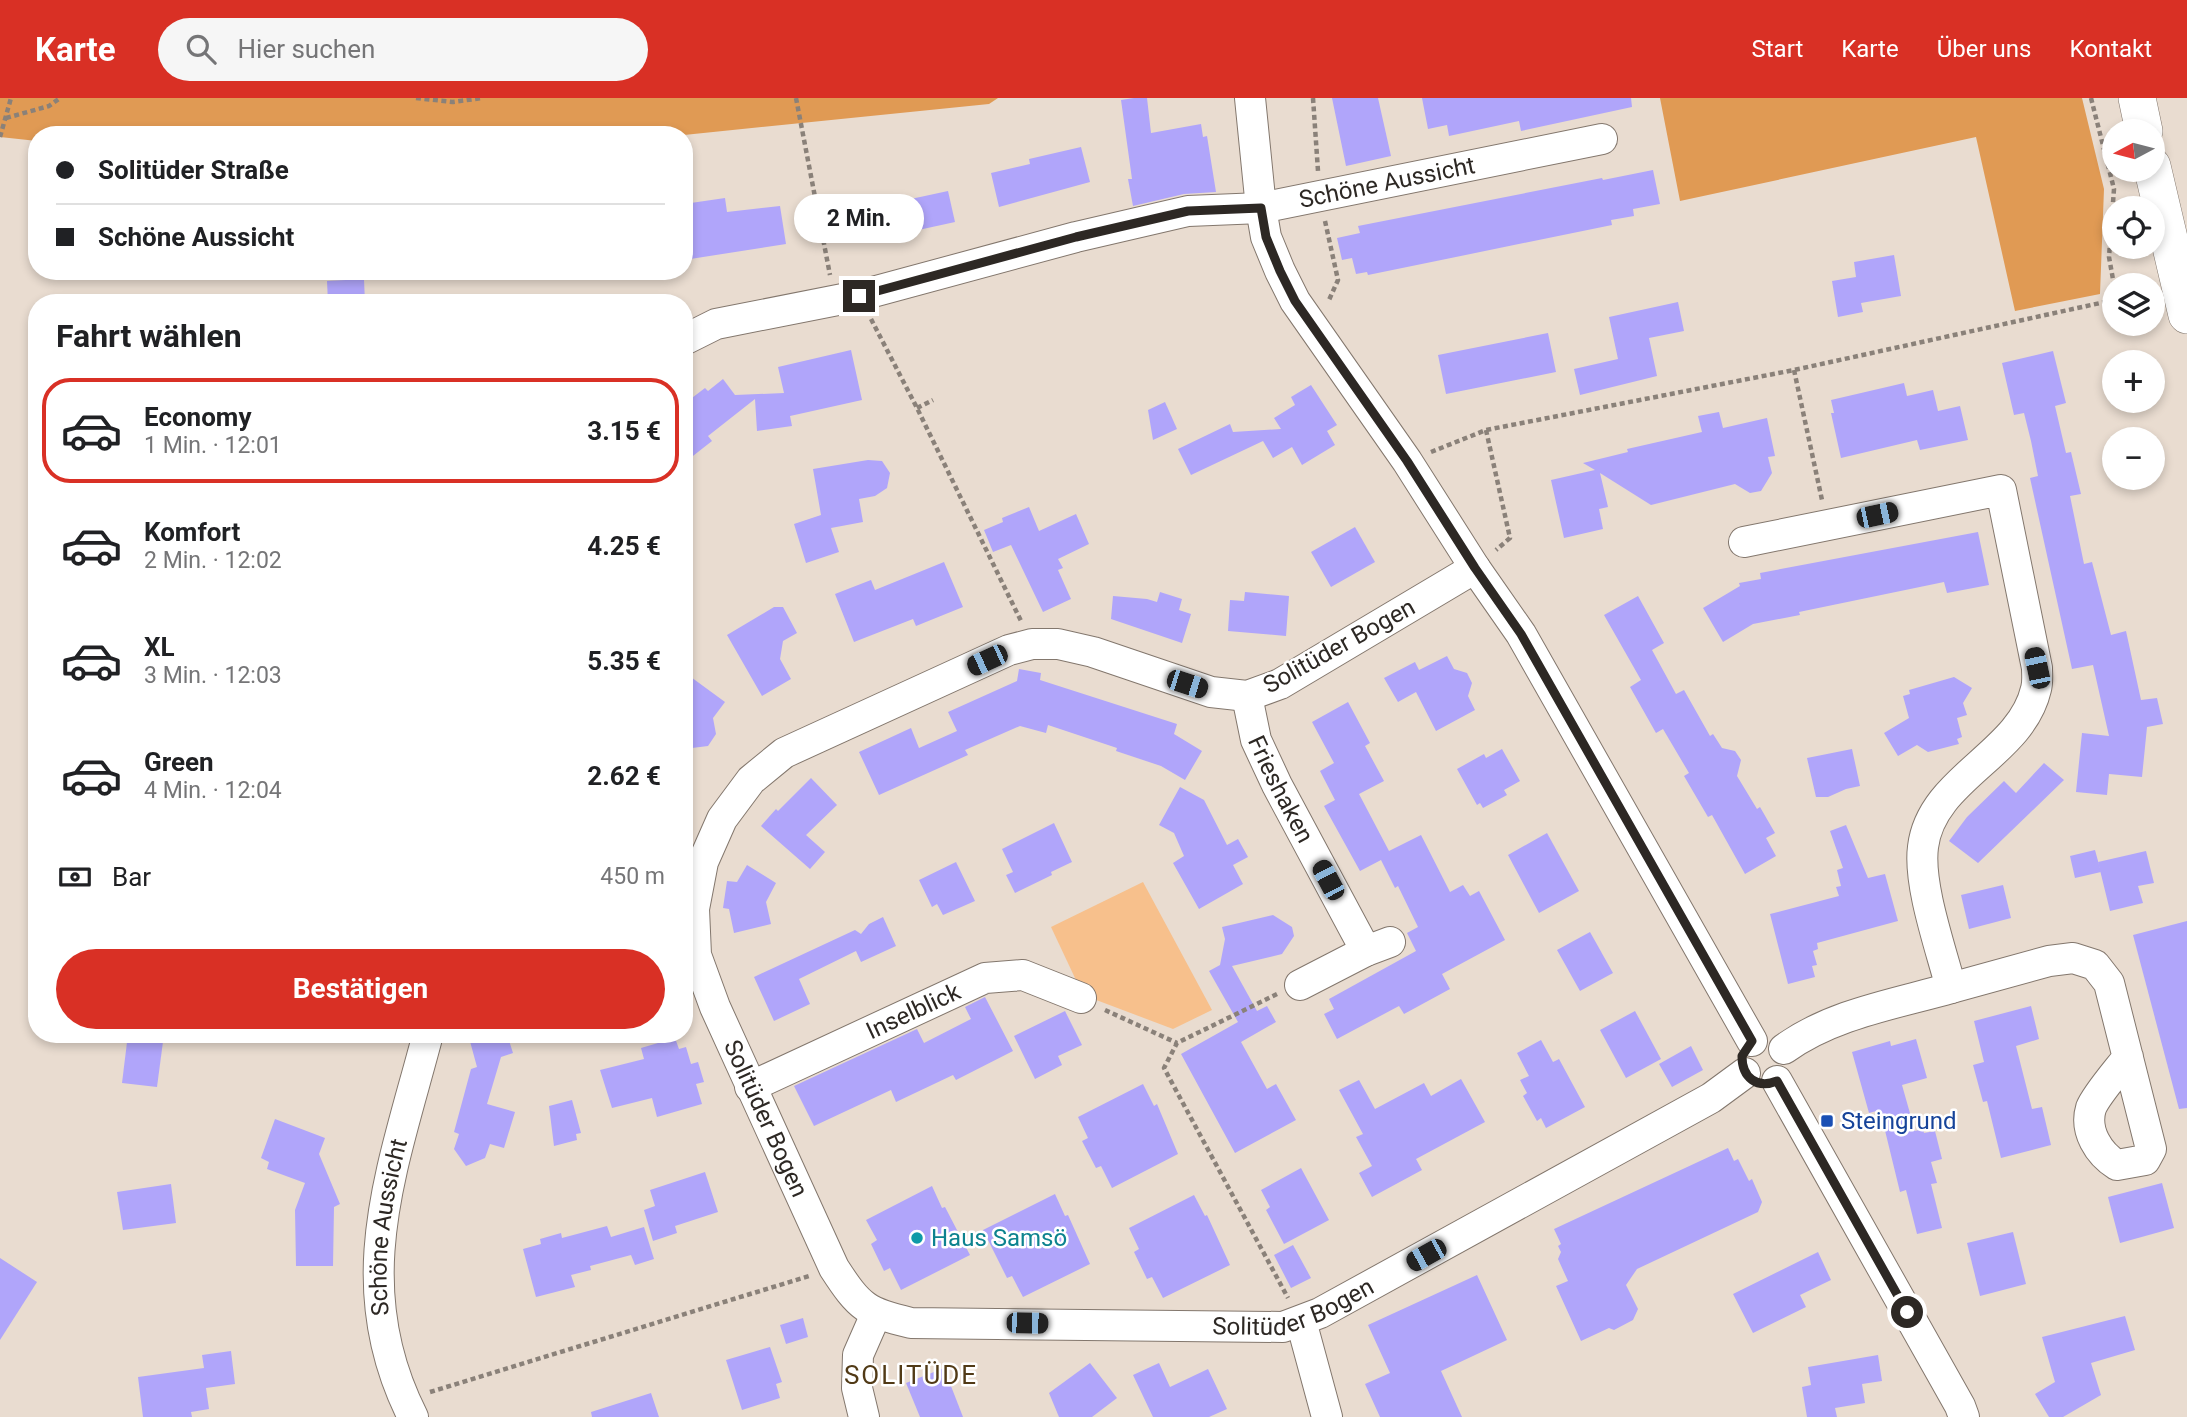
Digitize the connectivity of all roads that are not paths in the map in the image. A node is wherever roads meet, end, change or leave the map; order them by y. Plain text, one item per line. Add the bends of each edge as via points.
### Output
1 (1250, 98) edge
2 (2137, 98) edge
3 (2141, 119) edge
4 (1602, 139) dead end
5 (2156, 182) edge
6 (1261, 208) junction
7 (2187, 314) edge
8 (693, 336) edge
9 (1744, 542) dead end
10 (1475, 568) junction
11 (1247, 696) junction
12 (1300, 985) road end
13 (1951, 988) junction
14 (1081, 999) road end
15 (1752, 1041) junction
16 (426, 1043) edge
17 (1784, 1049) junction
18 (2128, 1057) dead end
19 (1745, 1073) junction
20 (1777, 1081) junction
21 (750, 1087) junction
22 (876, 1314) junction
23 (1300, 1321) junction
24 (409, 1409) edge
25 (864, 1417) edge
26 (1327, 1417) edge
27 (1964, 1417) edge

1 - 6 street
2 - 3 main road
4 - 6 street, Schöne Aussicht
5 - 7 main road
6 - 8 street, Schöne Aussicht via 1188,211 847,299 716,324
6 - 10 street via 1266,237 1295,301
9 - 13 street via 2001,490 2037,668 2037,688 2012,732 1937,807 1926,828 1922,875
10 - 11 street, Solitüder Bogen via 1280,684
10 - 15 street via 1521,634
11 - 12 street, Frieshaken via 1256,740 1277,785 1378,947
11 - 21 street, Solitüder Bogen via 1211,692 1093,652 1032,644 1009,650 784,753 751,780 722,819 703,862 694,909 696,955
13 - 17 street via 1830,1023
13 - 18 street via 2049,961 2073,958 2095,965 2109,983
14 - 21 street, Inselblick via 1023,975 985,978
15 - 17 street via 1770,1039
15 - 19 street via 1742,1056
16 - 24 street, Schöne Aussicht via 387,1189 379,1238 380,1317 388,1355
17 - 20 street via 1787,1066
19 - 20 street via 1760,1084
19 - 23 street, Solitüder Bogen via 1711,1098
20 - 27 street
21 - 22 street, Solitüder Bogen via 834,1268 853,1296
22 - 23 street, Solitüder Bogen via 911,1323 1283,1328
22 - 25 street via 858,1355 857,1388
23 - 26 street

